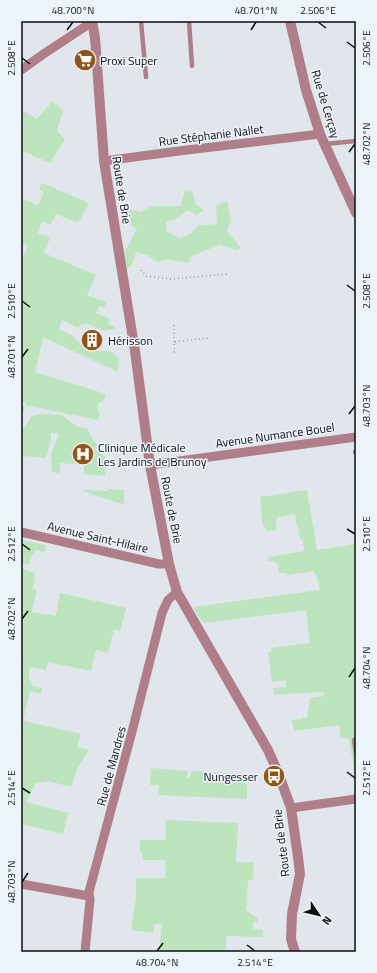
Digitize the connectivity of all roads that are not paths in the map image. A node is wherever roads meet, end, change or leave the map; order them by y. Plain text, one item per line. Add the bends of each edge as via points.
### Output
1 (92, 21) edge
2 (141, 21) edge
3 (189, 21) edge
4 (290, 21) edge
5 (192, 66) dead end
6 (21, 70) edge
7 (146, 77) dead end
8 (320, 134) junction
9 (356, 142) edge
10 (325, 144) junction
11 (104, 161) junction
12 (356, 214) edge
13 (356, 437) edge
14 (150, 465) junction
15 (21, 532) edge
16 (169, 564) junction
17 (177, 592) junction
18 (354, 740) dead end
19 (356, 753) edge
20 (356, 799) edge
21 (291, 808) junction
22 (21, 884) edge
23 (89, 896) junction
24 (85, 952) edge
25 (295, 952) edge

1 - 6 street
1 - 11 street, Route de Brie
2 - 7 lane
3 - 5 lane
4 - 8 street, Rue de Cerçay via 306,90
8 - 10 street, Rue de Cerçay
8 - 11 street, Rue Stéphanie Nallet
9 - 10 lane
10 - 12 street, Rue de Cerçay
11 - 14 street, Route de Brie via 135,351
13 - 14 street, Avenue Numance Bouel
14 - 16 street, Route de Brie
15 - 16 street, Avenue Saint-Hilaire via 159,564
16 - 17 street, Route de Brie
17 - 21 street, Route de Brie via 268,750
17 - 23 street, Rue de Mandres via 168,600 162,613
18 - 19 lane
20 - 21 street
21 - 25 street, Route de Brie via 300,874 292,914 291,939
22 - 23 street
23 - 24 street, Rue de Mandres

